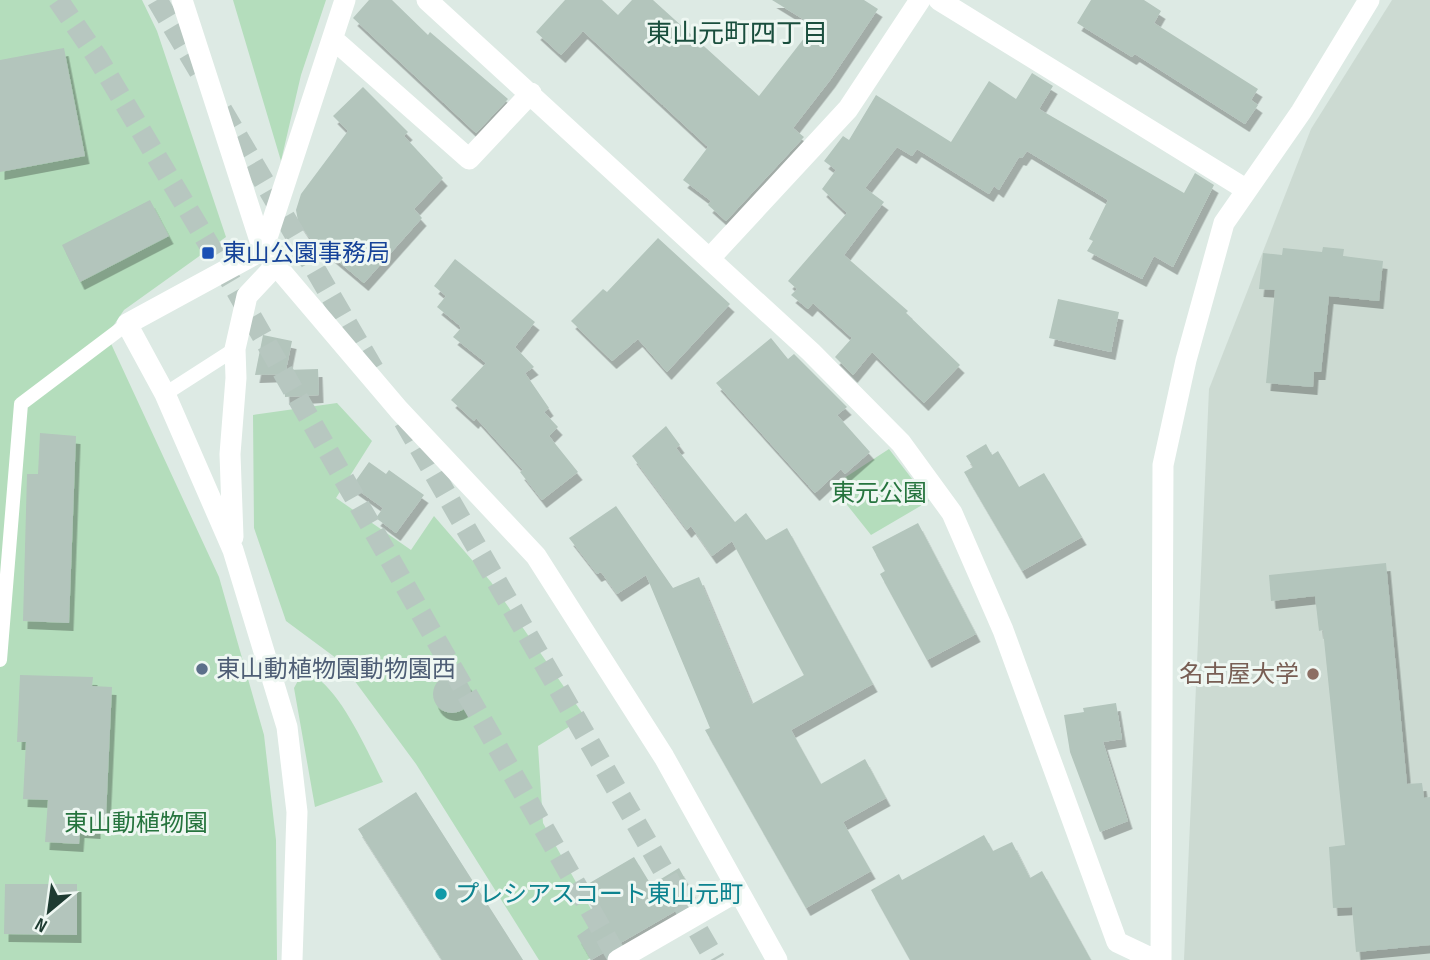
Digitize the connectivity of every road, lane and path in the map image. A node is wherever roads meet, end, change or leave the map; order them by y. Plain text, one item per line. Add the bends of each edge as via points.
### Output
1 (182, 0) edge
2 (345, 0) edge
3 (427, 0) edge
4 (920, 0) edge
5 (939, 0) edge
6 (1369, 0) edge
7 (333, 39) junction
8 (531, 93) junction
9 (1247, 190) junction
10 (270, 258) junction
11 (710, 258) junction
12 (127, 324) junction
13 (235, 349) junction
14 (165, 394) junction
15 (233, 550) junction
16 (0, 660) edge
17 (738, 891) junction
18 (292, 960) edge
19 (618, 960) edge
20 (777, 960) edge
21 (1155, 960) edge
22 (1161, 960) edge

1 - 10 street
2 - 7 street
3 - 8 street
4 - 11 street via 848,109
5 - 9 street
6 - 9 street via 1301,113
7 - 8 street via 468,159
7 - 10 street
8 - 11 street
9 - 22 street via 1224,223 1163,465
10 - 12 street
10 - 13 street via 247,296
10 - 17 street via 399,410 536,556 664,757
11 - 21 street via 901,443 952,513 1003,630 1117,942
12 - 14 street
12 - 16 lane via 21,404
13 - 14 lane
13 - 15 street via 230,454
14 - 15 street
15 - 18 street via 287,727 297,812
17 - 19 street
17 - 20 street

